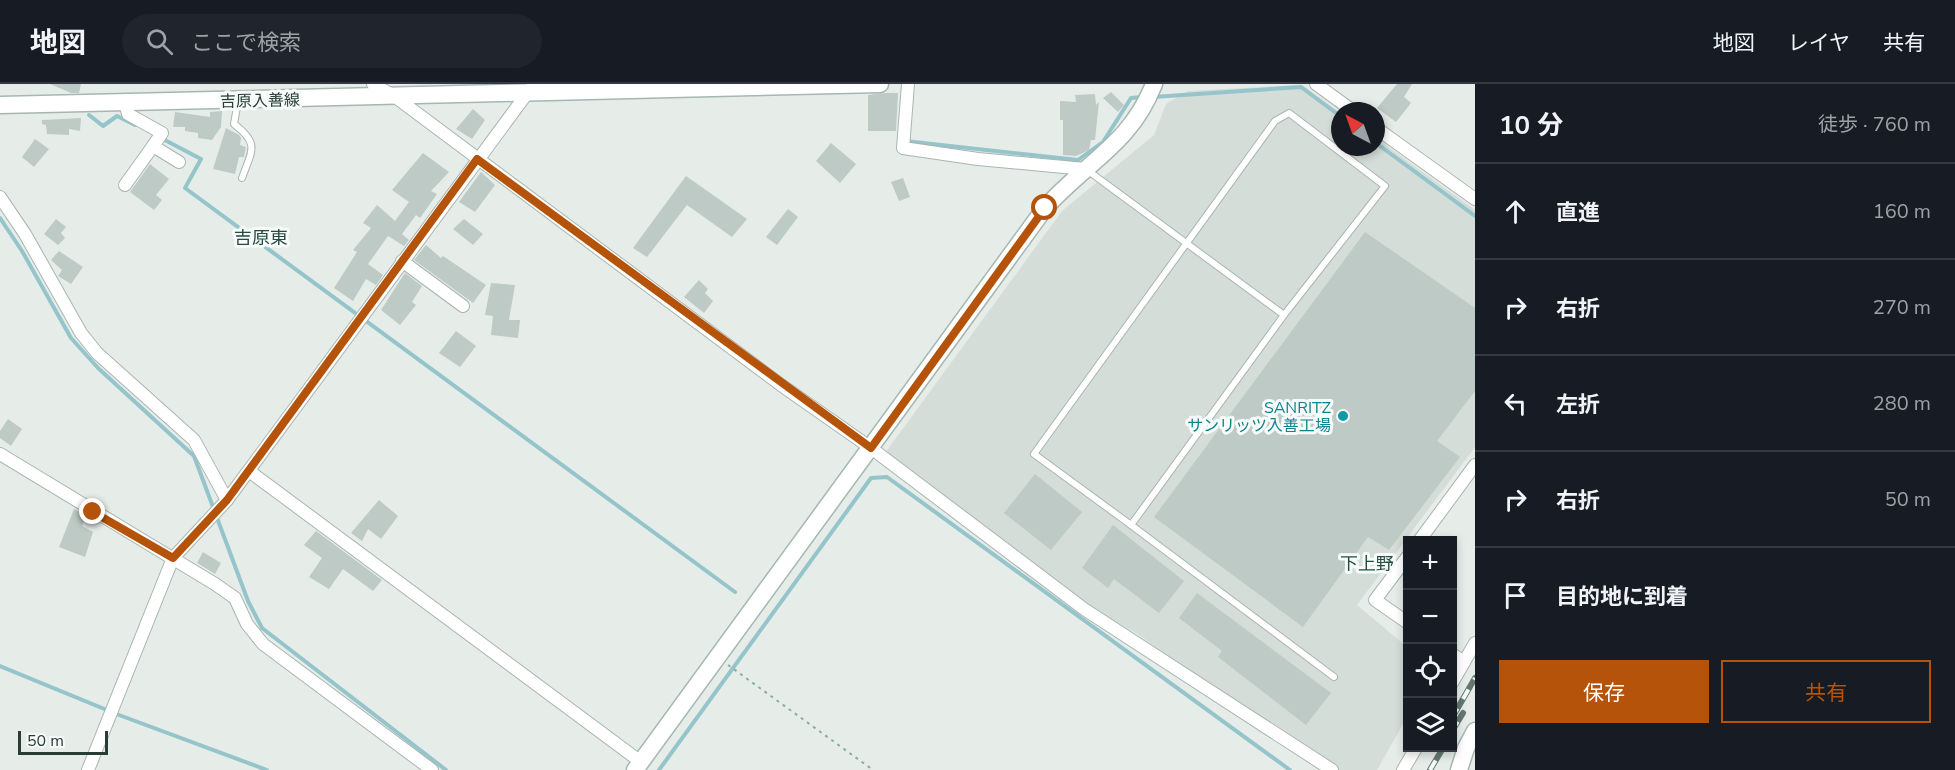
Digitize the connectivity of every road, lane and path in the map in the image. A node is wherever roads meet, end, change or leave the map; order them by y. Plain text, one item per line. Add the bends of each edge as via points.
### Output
1 (373, 84) edge
2 (880, 84) edge
3 (908, 84) edge
4 (1154, 84) edge
5 (1316, 84) edge
6 (531, 88) edge
7 (394, 96) junction
8 (238, 100) junction
9 (1341, 102) edge
10 (125, 103) junction
11 (0, 105) edge
12 (1385, 134) edge
13 (153, 146) junction
14 (477, 159) junction
15 (178, 162) dead end
16 (1085, 169) junction
17 (242, 178) dead end
18 (125, 185) dead end
19 (0, 197) edge
20 (1475, 199) edge
21 (1186, 243) junction
22 (402, 261) junction
23 (463, 306) dead end
24 (1284, 315) junction
25 (871, 448) junction
26 (0, 454) edge
27 (1475, 465) edge
28 (249, 471) junction
29 (227, 500) junction
30 (1131, 525) junction
31 (1422, 536) edge
32 (173, 558) junction
33 (1403, 562) edge
34 (1403, 620) edge
35 (1475, 643) edge
36 (716, 656) junction
37 (1457, 658) edge
38 (1464, 663) junction
39 (1457, 675) edge
40 (1334, 677) dead end
41 (1475, 731) edge
42 (1413, 752) edge
43 (638, 766) edge
44 (88, 770) edge
45 (432, 770) edge
46 (873, 770) edge
47 (1332, 770) edge
48 (1403, 770) edge
49 (1459, 770) edge

1 - 7 street
2 - 6 street, 吉原入善線
3 - 16 street via 903,148
4 - 16 street via 1134,124
5 - 9 street
6 - 7 street, 吉原入善線
6 - 14 street
7 - 8 street, 吉原入善線
7 - 14 street
8 - 10 street, 吉原入善線
8 - 17 lane via 234,123 249,136 252,147
10 - 11 street, 吉原入善線
10 - 13 street via 128,114 162,133
12 - 20 street
13 - 15 street
13 - 18 street
14 - 22 street
14 - 25 street
16 - 21 lane
16 - 25 street via 1045,208
19 - 29 street via 26,234 81,333 97,353 194,440
21 - 24 lane
21 - 24 lane via 1275,121 1288,113 1385,186
21 - 30 lane via 1035,454
22 - 23 street
22 - 28 street
24 - 30 lane
25 - 36 street
25 - 47 street via 1084,609
26 - 32 street
27 - 31 street
28 - 29 street
28 - 43 street
29 - 32 street
30 - 40 lane
32 - 44 street
32 - 45 street via 236,598 247,624 263,644
33 - 34 street via 1375,600
35 - 38 street
36 - 43 street
36 - 46 path
37 - 38 street
38 - 39 street
41 - 49 street
42 - 48 street

